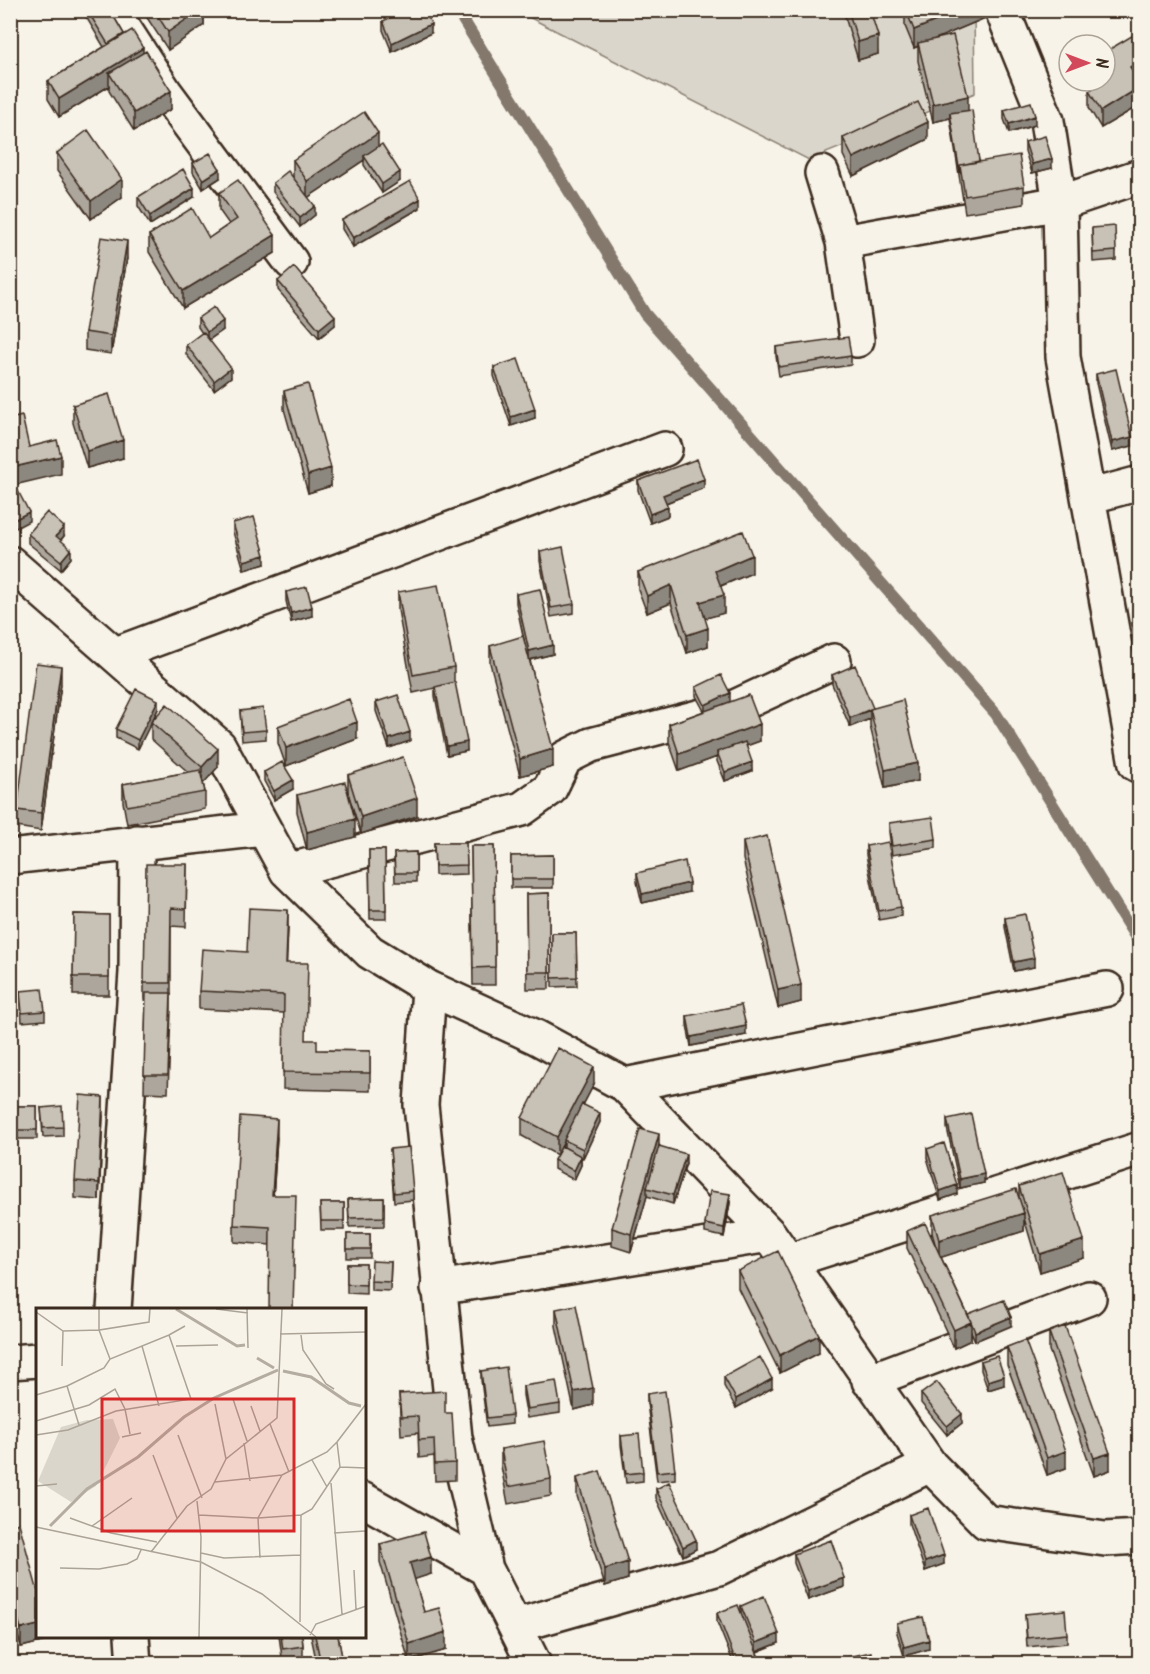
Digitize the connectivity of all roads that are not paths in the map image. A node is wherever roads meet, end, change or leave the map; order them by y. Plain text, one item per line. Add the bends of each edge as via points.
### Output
1 (112, 10) edge
2 (1002, 10) edge
3 (822, 173) dead end
4 (1140, 176) edge
5 (1060, 203) junction
6 (843, 242) junction
7 (291, 262) dead end
8 (857, 340) dead end
9 (665, 449) dead end
10 (1140, 483) edge
11 (1088, 497) junction
12 (10, 563) edge
13 (116, 654) junction
14 (834, 661) dead end
15 (1140, 766) edge
16 (264, 829) junction
17 (137, 842) junction
18 (10, 857) edge
19 (287, 871) junction
20 (429, 988) junction
21 (1107, 988) dead end
22 (625, 1085) junction
23 (1140, 1149) edge
24 (770, 1235) junction
25 (789, 1261) junction
26 (438, 1288) junction
27 (1089, 1298) dead end
28 (114, 1308) edge
29 (36, 1360) edge
30 (10, 1362) edge
31 (869, 1381) junction
32 (930, 1464) junction
33 (366, 1501) edge
34 (1140, 1537) edge
35 (486, 1569) junction
36 (515, 1626) junction
37 (132, 1638) edge
38 (134, 1664) edge
39 (534, 1664) edge

1 - 7 street via 165,92
2 - 5 street via 1047,121
3 - 6 street
4 - 5 street
5 - 6 street
5 - 11 street via 1063,357
6 - 8 street
9 - 13 street
10 - 11 street
11 - 15 street via 1136,764
12 - 13 street
13 - 16 street via 219,746
14 - 19 street via 733,708 591,745 565,758 550,789 522,809
16 - 17 street
16 - 19 street
17 - 18 street
17 - 28 street via 136,972
19 - 20 street via 370,952
20 - 22 street via 536,1037
20 - 26 street via 421,1105
21 - 22 street
22 - 24 street
23 - 25 street
24 - 25 street
24 - 26 street
25 - 31 street
26 - 35 street via 455,1438
27 - 31 street
29 - 30 street
31 - 32 street
32 - 34 street via 986,1522 1105,1539
32 - 36 street via 719,1568
33 - 35 street
35 - 36 street
36 - 39 street
37 - 38 street

